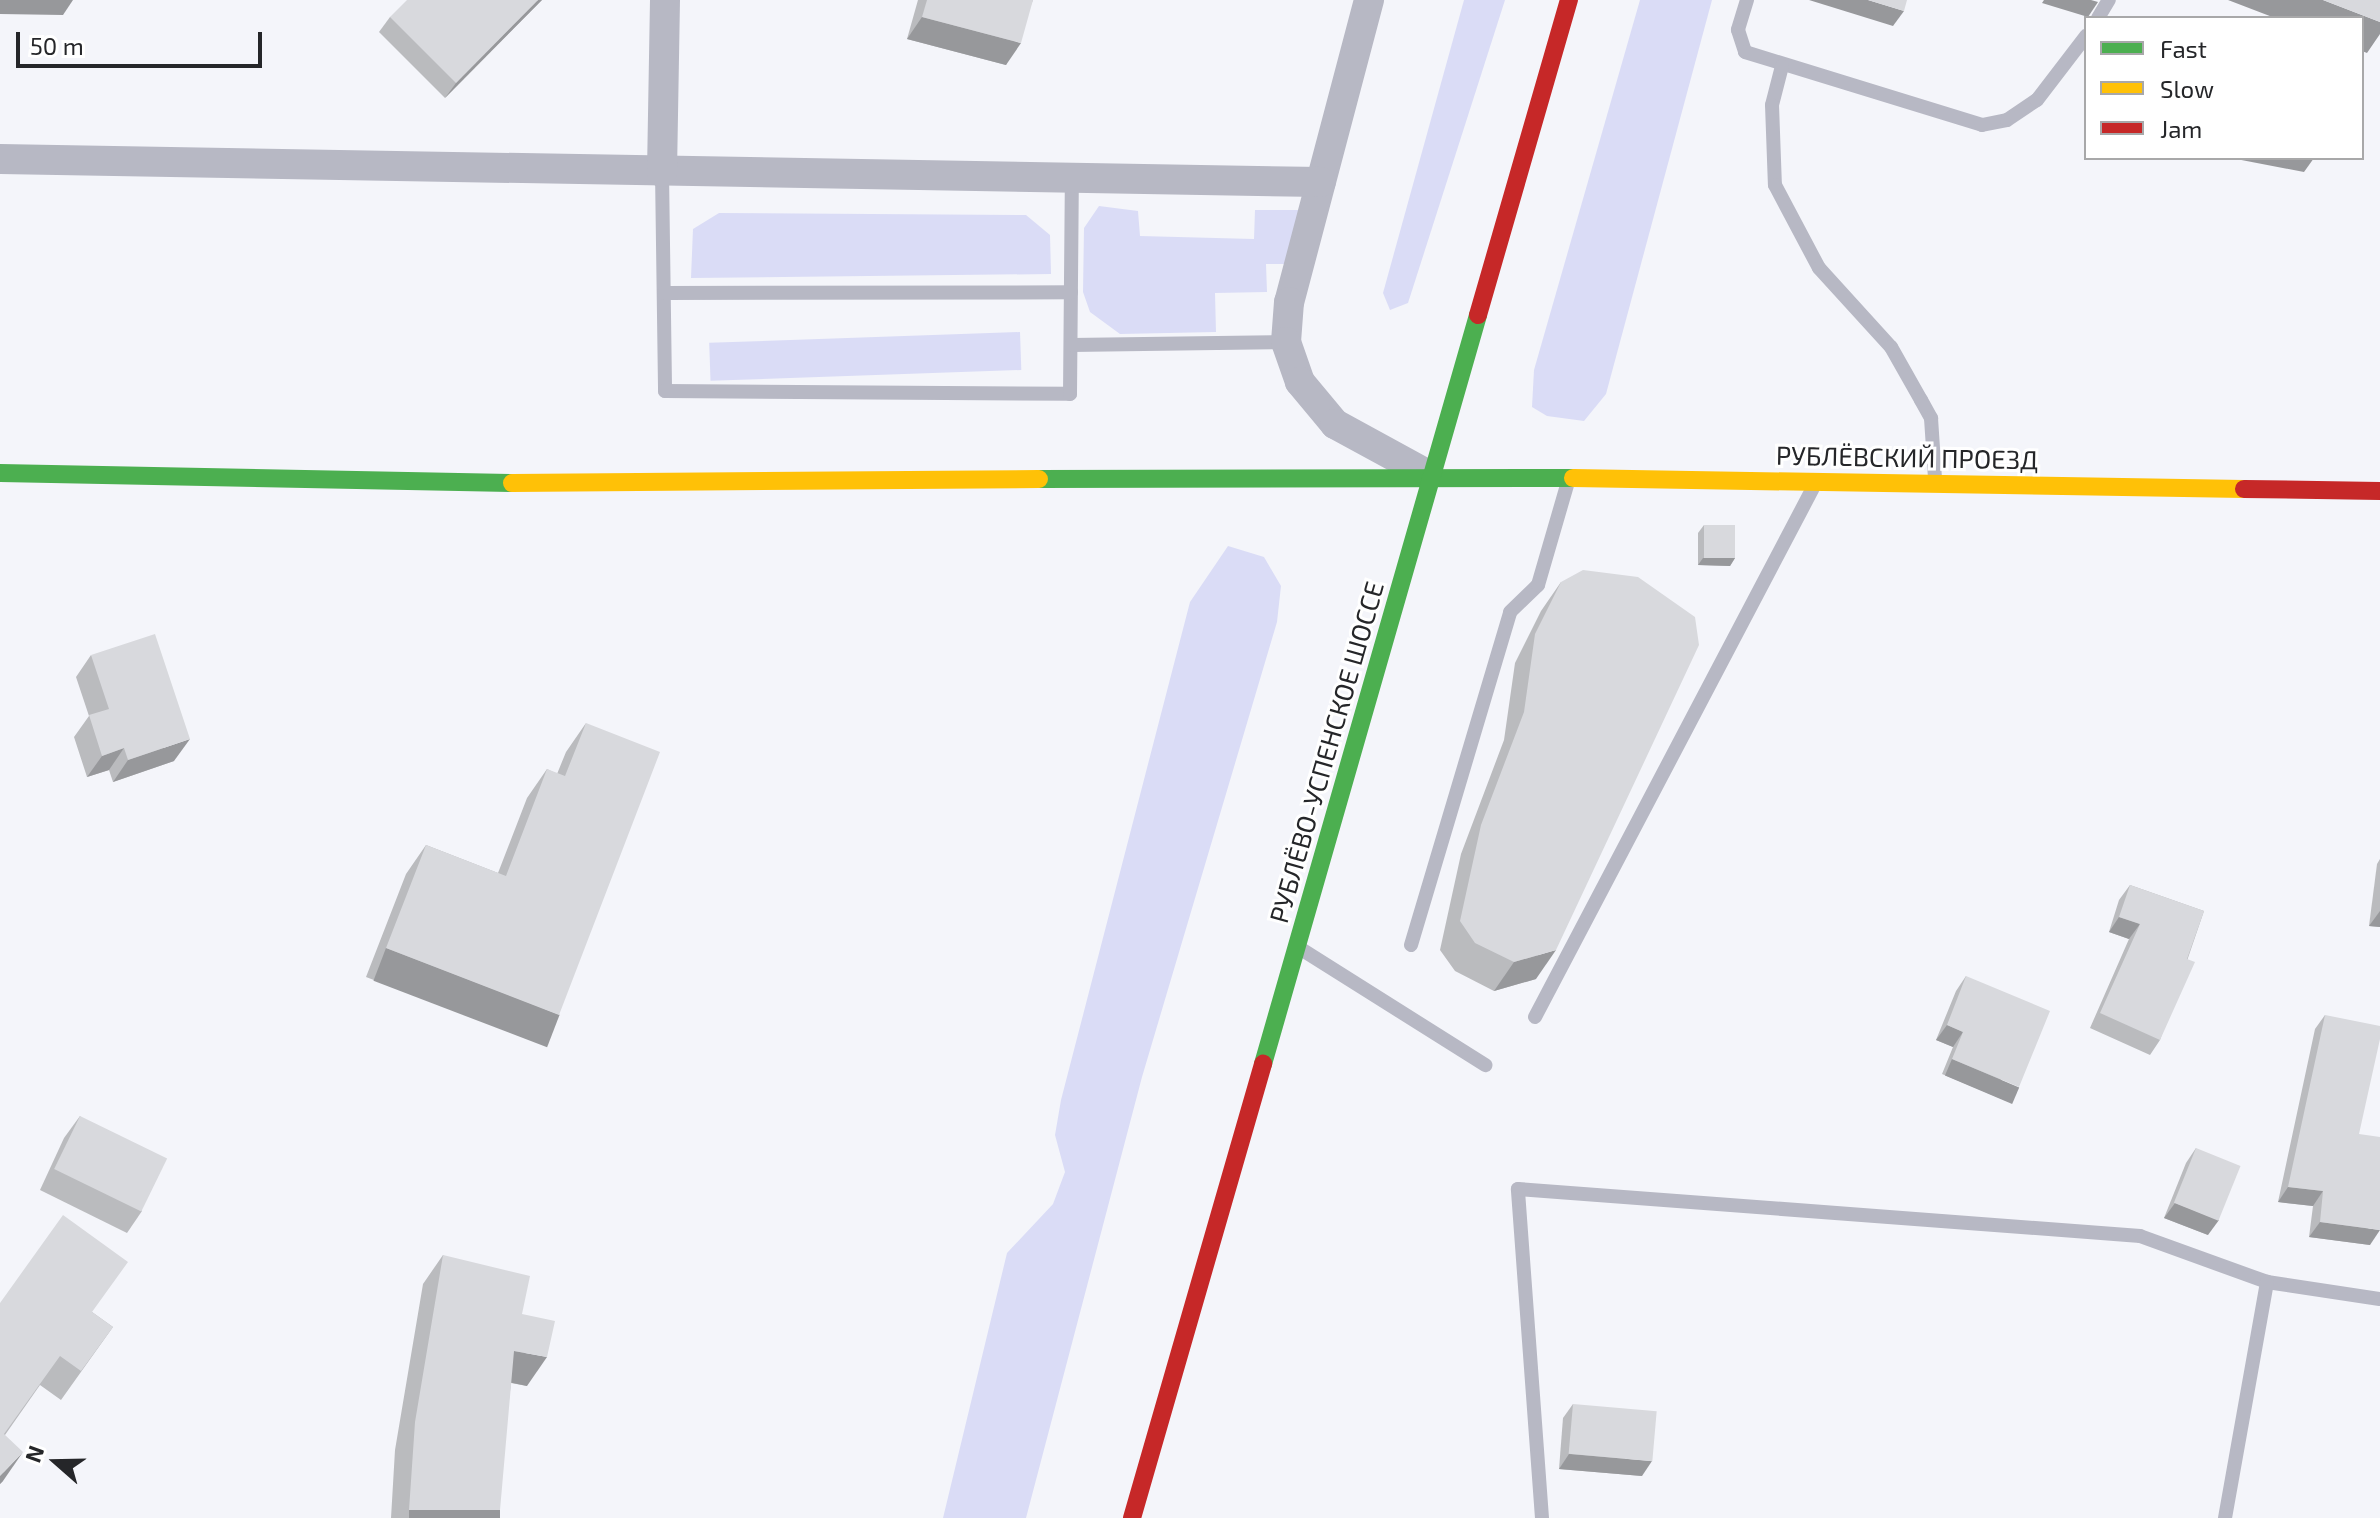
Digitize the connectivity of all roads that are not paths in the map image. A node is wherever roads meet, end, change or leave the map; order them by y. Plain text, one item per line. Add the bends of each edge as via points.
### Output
1 (665, 0) edge
2 (1369, 0) edge
3 (1569, 0) edge
4 (1747, 0) edge
5 (2084, 39) edge
6 (1782, 66) junction
7 (0, 159) edge
8 (662, 172) junction
9 (1072, 179) junction
10 (1321, 182) junction
11 (1071, 292) junction
12 (664, 293) junction
13 (1286, 342) junction
14 (1071, 345) junction
15 (0, 473) edge
16 (1433, 476) junction
17 (1569, 478) junction
18 (1817, 481) junction
19 (1935, 484) junction
20 (2380, 491) edge
21 (1411, 945) dead end
22 (1297, 947) junction
23 (1535, 1017) dead end
24 (1485, 1065) dead end
25 (2267, 1282) junction
26 (2380, 1299) edge
27 (1132, 1518) edge
28 (1542, 1518) edge
29 (2225, 1518) edge

1 - 8 street
2 - 10 street
3 - 16 street, РУБЛЁВО-УСПЕНСКОЕ ШОССЕ
4 - 6 lane via 1738,30 1745,52
5 - 6 lane via 2037,100 2007,120 1982,125
6 - 19 lane via 1772,105 1775,185 1819,268 1891,347 1921,400 1932,429
7 - 8 street
8 - 9 street
8 - 12 lane
9 - 10 street
9 - 11 lane
10 - 13 street via 1289,302
11 - 12 lane
11 - 14 lane
12 - 14 lane via 665,391 1070,394
13 - 14 lane
13 - 16 street via 1300,382 1335,424
15 - 16 street, РУБЛЁВСКИЙ ПРОЕЗД via 478,483
16 - 17 street, РУБЛЁВСКИЙ ПРОЕЗД
16 - 22 street, РУБЛЁВО-УСПЕНСКОЕ ШОССЕ
17 - 18 street, РУБЛЁВСКИЙ ПРОЕЗД
17 - 21 lane via 1538,585 1510,612
18 - 19 street, РУБЛЁВСКИЙ ПРОЕЗД
18 - 23 lane
19 - 20 street, РУБЛЁВСКИЙ ПРОЕЗД
22 - 24 lane
22 - 27 street, РУБЛЁВО-УСПЕНСКОЕ ШОССЕ
25 - 26 lane
25 - 28 lane via 2140,1236 1518,1189
25 - 29 lane

